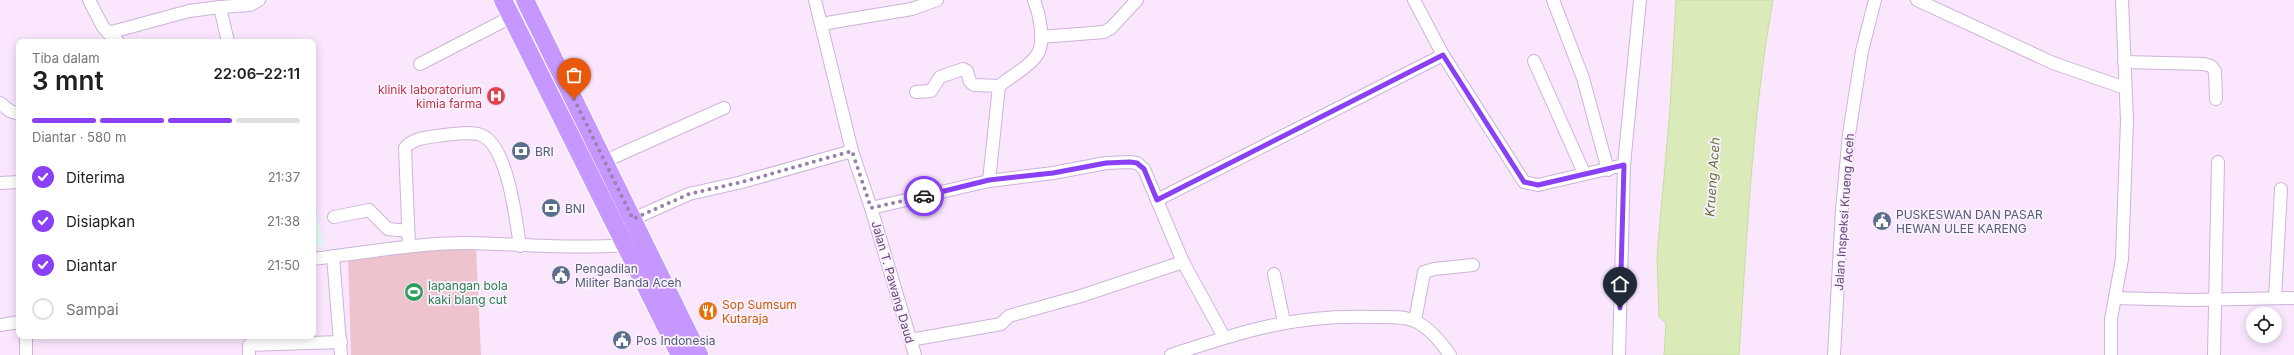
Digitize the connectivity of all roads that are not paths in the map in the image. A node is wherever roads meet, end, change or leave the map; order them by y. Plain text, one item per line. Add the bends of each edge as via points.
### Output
1 (89, 0) edge
2 (259, 0) edge
3 (503, 0) edge
4 (524, 0) edge
5 (815, 0) edge
6 (937, 0) edge
7 (1034, 0) edge
8 (1137, 0) edge
9 (1414, 0) edge
10 (1553, 0) edge
11 (1640, 0) edge
12 (1875, 0) edge
13 (1917, 0) edge
14 (2122, 0) edge
15 (220, 7) junction
16 (511, 17) junction
17 (821, 24) junction
18 (108, 33) junction
19 (1041, 37) junction
20 (115, 39) edge
21 (227, 39) edge
22 (1443, 55) junction
23 (1534, 62) dead end
24 (2124, 62) junction
25 (420, 64) dead end
26 (999, 86) junction
27 (2125, 88) junction
28 (916, 92) dead end
29 (2216, 99) dead end
30 (0, 102) edge
31 (724, 108) dead end
32 (16, 113) edge
33 (852, 151) junction
34 (604, 161) junction
35 (2218, 162) dead end
36 (1624, 165) junction
37 (1608, 170) junction
38 (1584, 174) junction
39 (989, 180) junction
40 (16, 182) edge
41 (0, 183) edge
42 (2281, 189) dead end
43 (1157, 200) junction
44 (871, 208) junction
45 (334, 217) dead end
46 (633, 219) junction
47 (408, 231) junction
48 (625, 245) junction
49 (409, 246) junction
50 (520, 246) junction
51 (333, 256) junction
52 (316, 259) edge
53 (1183, 262) junction
54 (1474, 265) dead end
55 (1274, 274) dead end
56 (2115, 298) junction
57 (2275, 298) junction
58 (2294, 298) edge
59 (2216, 299) junction
60 (1415, 321) junction
61 (16, 322) edge
62 (1284, 322) junction
63 (0, 325) edge
64 (1224, 337) junction
65 (26, 339) edge
66 (910, 340) junction
67 (341, 342) junction
68 (26, 355) edge
69 (248, 355) edge
70 (340, 355) edge
71 (680, 355) edge
72 (699, 355) edge
73 (915, 355) edge
74 (1171, 355) edge
75 (1450, 355) edge
76 (1619, 355) edge
77 (1834, 355) edge
78 (2111, 355) edge
79 (2214, 355) edge

1 - 18 street
2 - 15 street via 250,5
3 - 16 highway
4 - 34 highway
5 - 17 street, Jalan T. Pawang Daud
6 - 17 street via 912,9
7 - 19 street
8 - 19 street via 1111,28 1104,32
9 - 22 street
10 - 37 street via 1583,78
11 - 36 street
12 - 77 street, Jalan Inspeksi Krueng Aceh via 1862,52 1849,134
13 - 27 street via 2053,63
14 - 24 street
15 - 18 street via 189,11
15 - 21 street
16 - 25 street
16 - 48 highway
17 - 33 street, Jalan T. Pawang Daud
18 - 20 street
19 - 26 street via 1037,55
22 - 38 street via 1524,182 1538,185
22 - 43 street
23 - 38 street
24 - 27 street
24 - 29 street via 2211,66 2215,71
26 - 28 street via 974,85 970,82 967,71 962,69 940,77 931,91
26 - 39 street
27 - 56 street via 2127,121 2122,258
30 - 32 street
31 - 34 street
33 - 44 street, Jalan T. Pawang Daud
33 - 46 street via 689,194
34 - 46 highway
35 - 59 street
36 - 37 street
36 - 76 street
37 - 38 street
39 - 43 street via 1053,173 1106,163 1130,162 1137,163 1144,169
39 - 44 street
40 - 41 street
42 - 57 street
43 - 53 street
44 - 66 street, Jalan T. Pawang Daud
45 - 47 street via 369,210 388,229
46 - 72 highway
47 - 49 street
47 - 50 street via 405,148 413,141 425,138 472,133 481,135 493,143 511,190
48 - 50 street
48 - 71 highway
49 - 50 street via 467,243
49 - 51 street
51 - 52 street
51 - 67 street
53 - 64 street
53 - 66 street via 1081,296 1009,316 1001,324
54 - 60 street via 1424,272
55 - 62 street
56 - 59 street
56 - 78 street
57 - 58 street
57 - 59 street
59 - 79 street
60 - 62 street via 1345,316
60 - 75 street via 1432,333
61 - 63 street
62 - 64 street
64 - 74 street
65 - 68 street
66 - 73 street, Jalan T. Pawang Daud
67 - 69 street via 249,345
67 - 70 street

